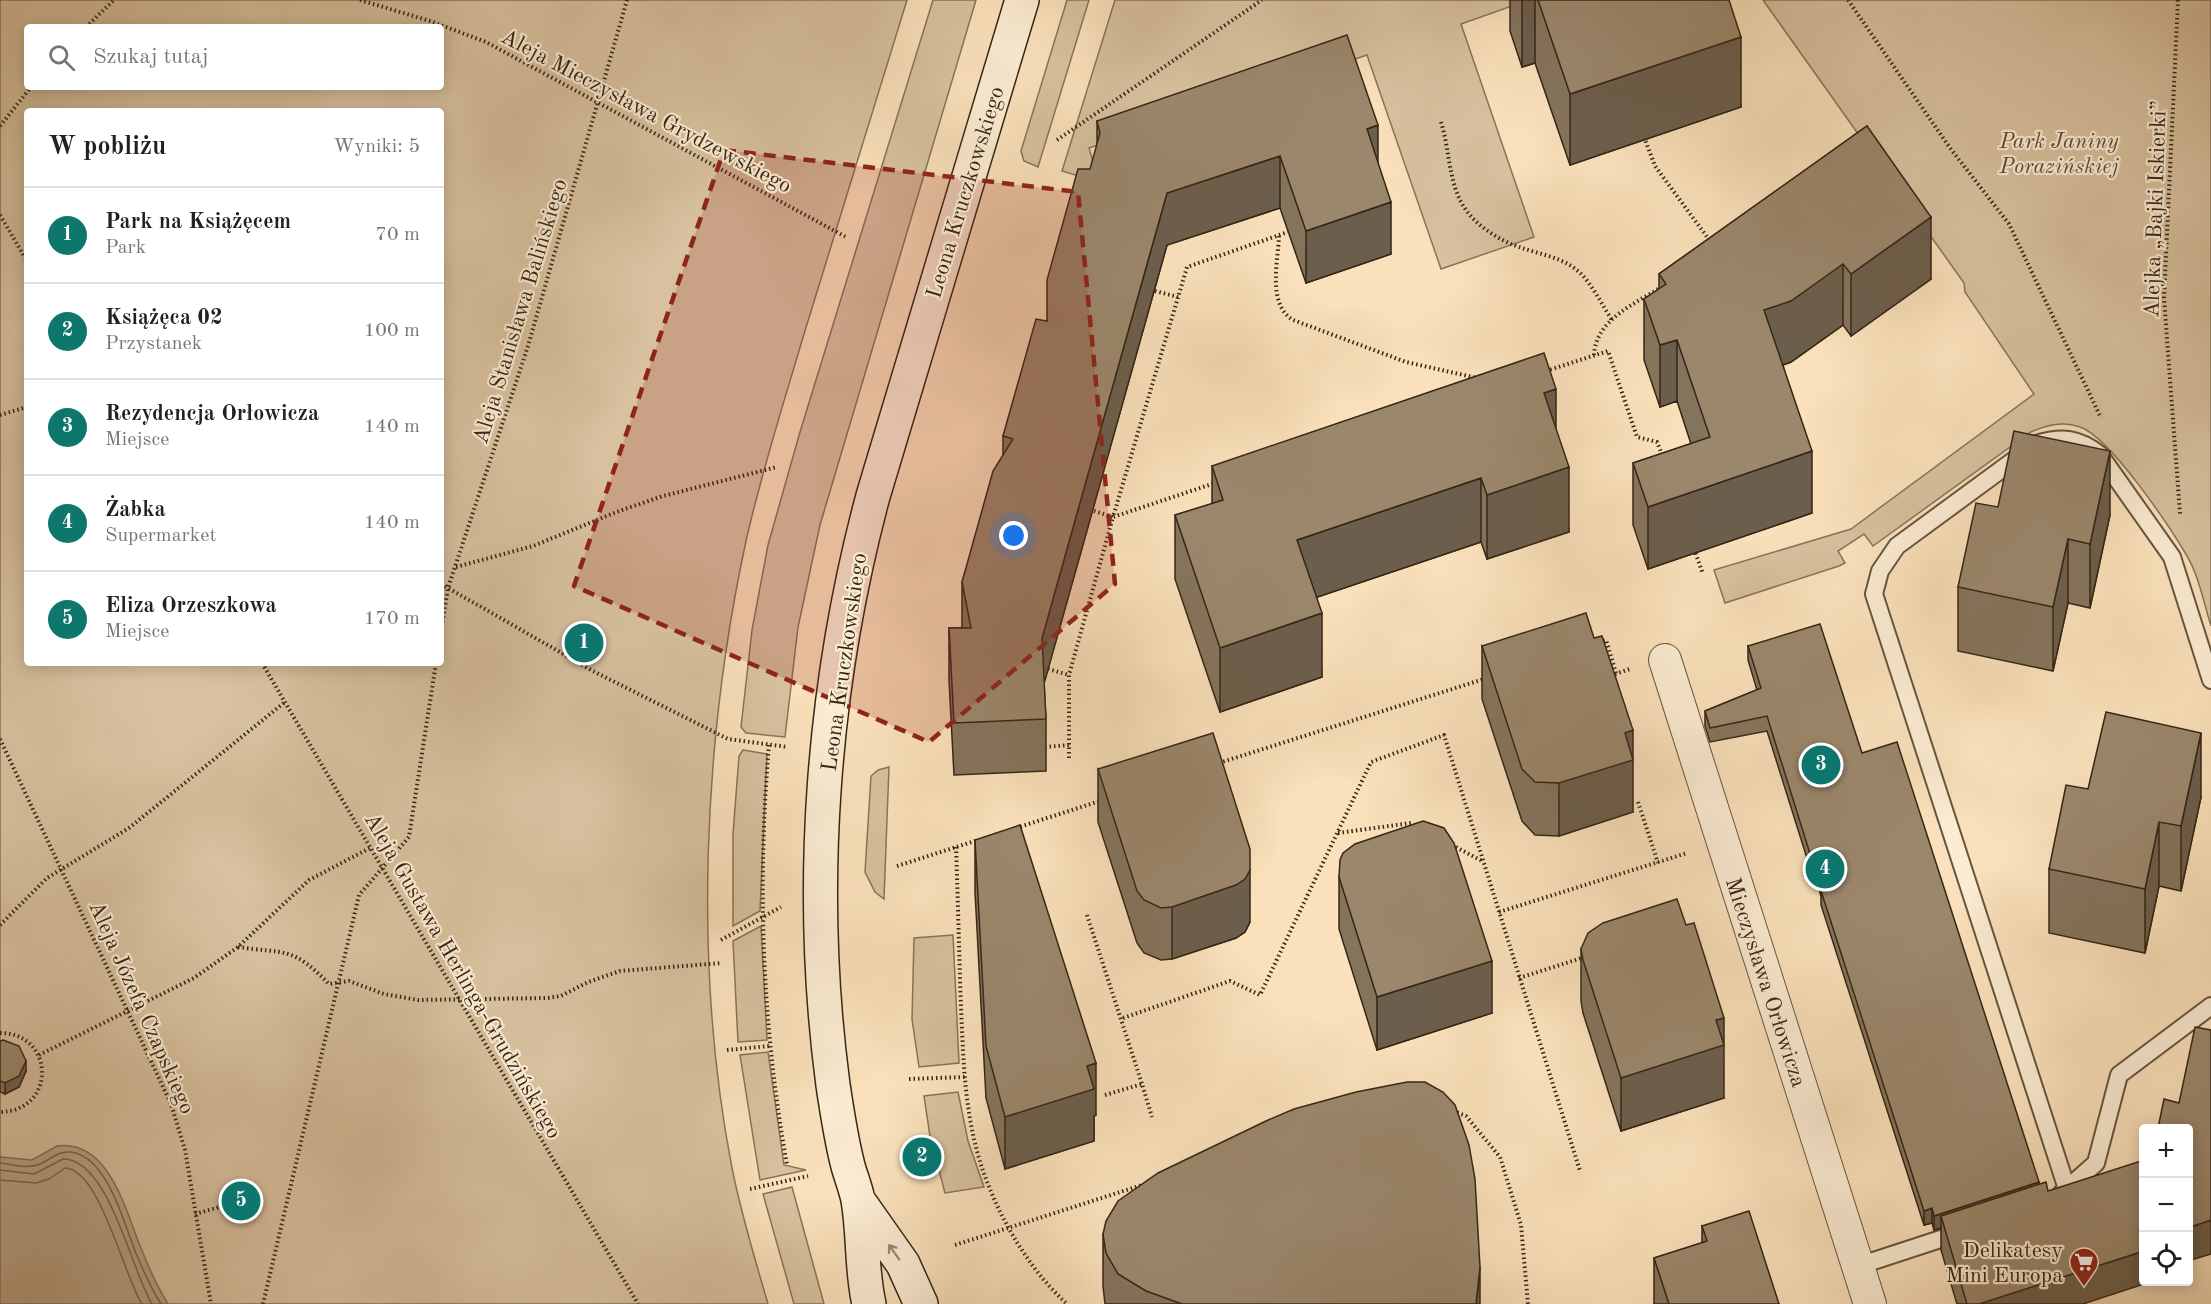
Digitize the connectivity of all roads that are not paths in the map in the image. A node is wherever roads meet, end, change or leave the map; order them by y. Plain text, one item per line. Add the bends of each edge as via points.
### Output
1 (1022, 0) edge
2 (1665, 660) dead end
3 (2211, 680) edge
4 (2211, 1006) edge
5 (2067, 1189) junction
6 (858, 1200) junction
7 (2049, 1204) edge
8 (1973, 1228) edge
9 (1858, 1266) junction
10 (869, 1304) edge
11 (921, 1304) edge
12 (1870, 1304) edge

1 - 6 street, Leona Kruczkowskiego via 873,496 856,561 838,669 822,830 824,968 833,1084
2 - 9 street, Mieczysława Orłowicza
3 - 5 lane via 2172,557 2100,455 2069,438 2036,444 1897,546 1880,571 1874,594
4 - 5 lane via 2119,1076 2096,1163
5 - 7 lane
6 - 10 street, Leona Kruczkowskiego via 862,1273
11 -> 6 street, Leona Kruczkowskiego via 903,1264
8 - 9 lane
9 - 12 street, Mieczysława Orłowicza

